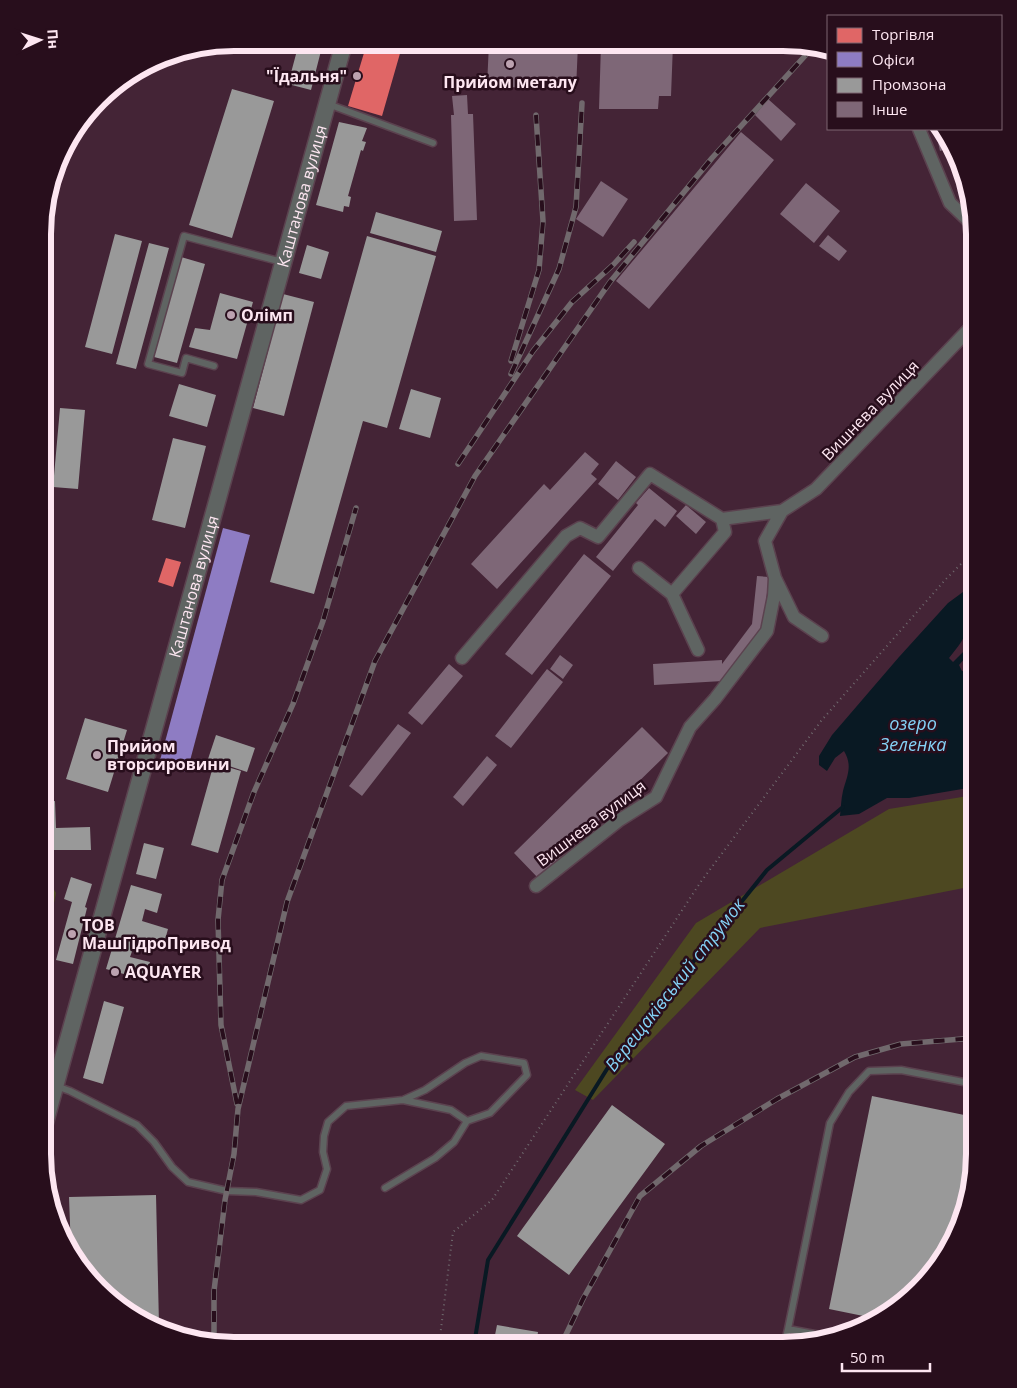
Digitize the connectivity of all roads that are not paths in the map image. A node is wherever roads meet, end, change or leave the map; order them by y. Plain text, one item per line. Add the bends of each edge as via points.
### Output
1 (342, 51) edge
2 (327, 104) junction
3 (919, 130) edge
4 (433, 143) dead end
5 (965, 217) edge
6 (283, 263) junction
7 (966, 332) edge
8 (214, 366) dead end
9 (782, 511) junction
10 (722, 519) junction
11 (639, 568) dead end
12 (775, 578) junction
13 (672, 594) junction
14 (822, 636) dead end
15 (698, 650) dead end
16 (462, 658) dead end
17 (536, 886) dead end
18 (966, 1082) edge
19 (55, 1086) junction
20 (51, 1100) edge
21 (403, 1100) junction
22 (467, 1121) junction
23 (385, 1188) dead end
24 (788, 1329) junction
25 (814, 1334) edge
26 (786, 1337) edge

1 - 2 street, Каштанова вулиця
2 - 4 lane
2 - 6 street, Каштанова вулиця
3 - 5 street via 950,203
6 - 8 lane via 184,236 148,364 182,373 186,358
6 - 19 street, Каштанова вулиця
7 - 9 street, Вишнева вулиця via 816,489
9 - 10 street, Вишнева вулиця
9 - 12 street, Вишнева вулиця via 764,541
10 - 13 street via 725,532
10 - 16 street via 650,474 598,537 580,528 566,536
11 - 13 street
12 - 14 street, Вишнева вулиця via 794,617
12 - 17 street, Вишнева вулиця via 768,631 716,699 690,727 656,797 618,820
13 - 15 street
18 - 24 lane via 901,1070 868,1071 849,1092 830,1123
19 - 20 street, Каштанова вулиця
19 - 21 lane via 137,1125 188,1182 301,1200 320,1190 327,1168 323,1152 328,1122 346,1106
21 - 22 lane via 451,1110
21 - 22 lane via 425,1090 465,1062 481,1056 524,1063 526,1075 511,1093 490,1113
22 - 23 lane via 448,1148
24 - 25 lane
24 - 26 lane

